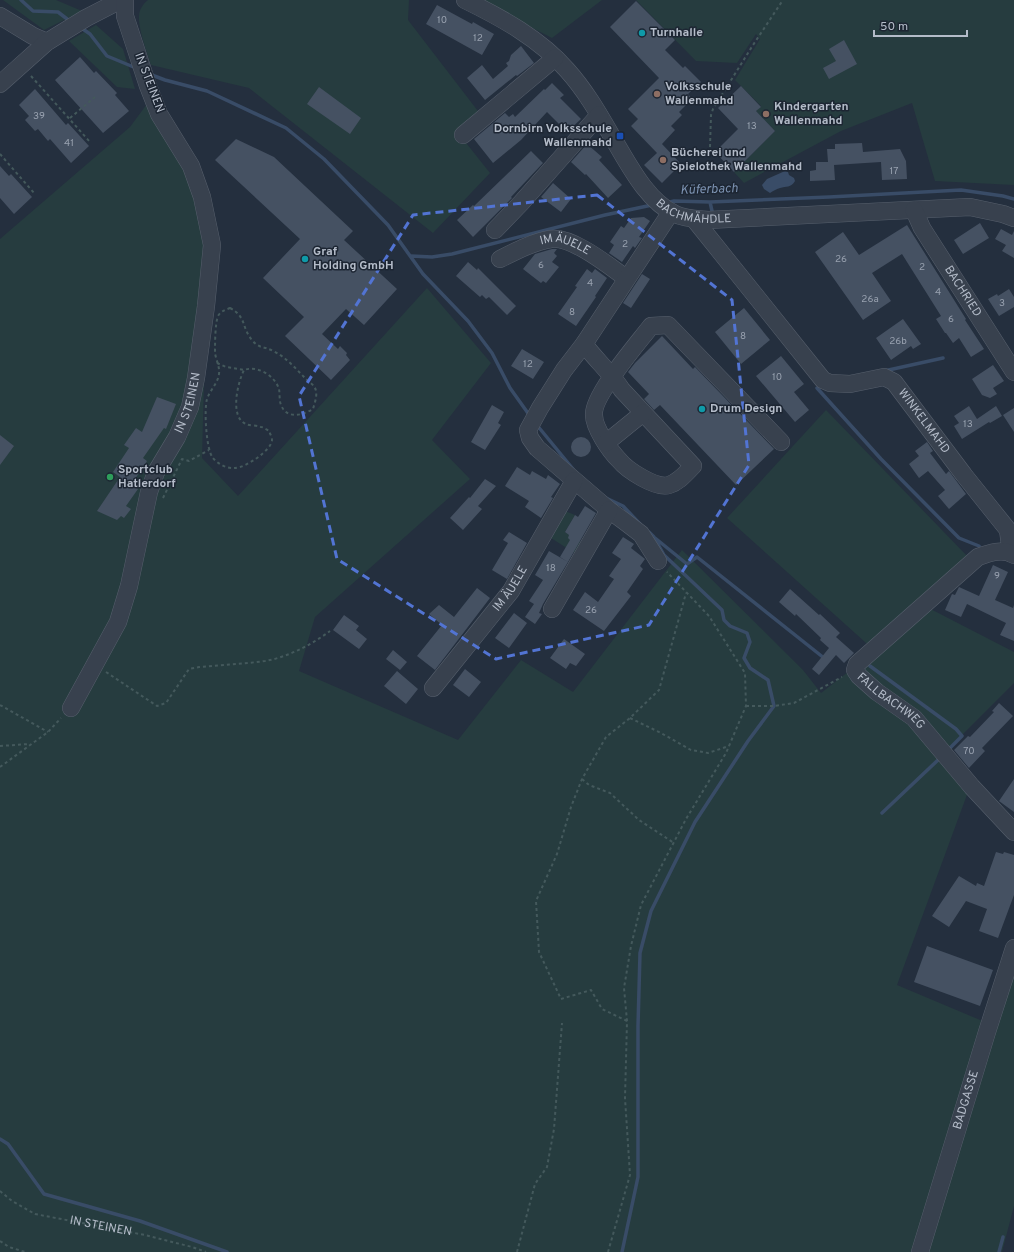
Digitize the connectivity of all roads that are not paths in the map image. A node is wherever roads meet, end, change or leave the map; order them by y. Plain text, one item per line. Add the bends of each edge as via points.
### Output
1 (121, 0) edge
2 (125, 0) edge
3 (465, 0) edge
4 (0, 16) edge
5 (47, 42) junction
6 (555, 58) junction
7 (0, 84) edge
8 (599, 115) junction
9 (463, 135) dead end
10 (665, 207) junction
11 (914, 210) junction
12 (1014, 218) edge
13 (694, 219) junction
14 (495, 230) dead end
15 (500, 259) dead end
16 (626, 278) junction
17 (584, 344) junction
18 (1014, 372) edge
19 (613, 376) junction
20 (643, 413) junction
21 (781, 442) dead end
22 (606, 443) junction
23 (574, 481) junction
24 (609, 510) junction
25 (1012, 554) edge
26 (658, 561) road end
27 (552, 609) dead end
28 (433, 688) dead end
29 (71, 708) road end
30 (1014, 832) edge
31 (1014, 948) edge
32 (920, 1252) edge

1 - 5 street
2 - 29 street, IN STEINEN via 125,16 148,86 159,114 191,166 202,197 212,245 206,306 190,407 156,472 118,622
3 - 6 street, BACHMÄHDLE via 520,30
4 - 5 street
5 - 7 street
6 - 8 street, BACHMÄHDLE via 577,82
6 - 9 street
8 - 10 street, BACHMÄHDLE via 638,179
8 - 14 street
10 - 13 street, BACHMÄHDLE via 683,217
10 - 16 street
11 - 12 street, BACHMÄHDLE via 970,207
11 - 13 street, BACHMÄHDLE
11 - 18 street, BACHRIED via 922,228
13 - 25 street, WINKELMAHD via 823,380 850,384 884,377 894,382 1008,530
15 - 16 street, IM ÄUELE via 530,245 552,239 568,241
16 - 17 street
17 - 19 street
17 - 23 street via 564,370 528,430 537,448
19 - 20 street
19 - 21 street via 652,326 668,325
19 - 22 street via 596,403 594,415 597,428
20 - 22 street
20 - 22 street via 693,466 677,482 668,486 655,484 619,461
23 - 24 street
23 - 28 street, IM ÄUELE via 511,591
24 - 26 street via 641,534
24 - 27 street
25 - 30 street, FALLBACHWEG via 991,552 978,558 857,664 855,670 877,692 914,718 972,788
31 - 32 street, BADGASSE

